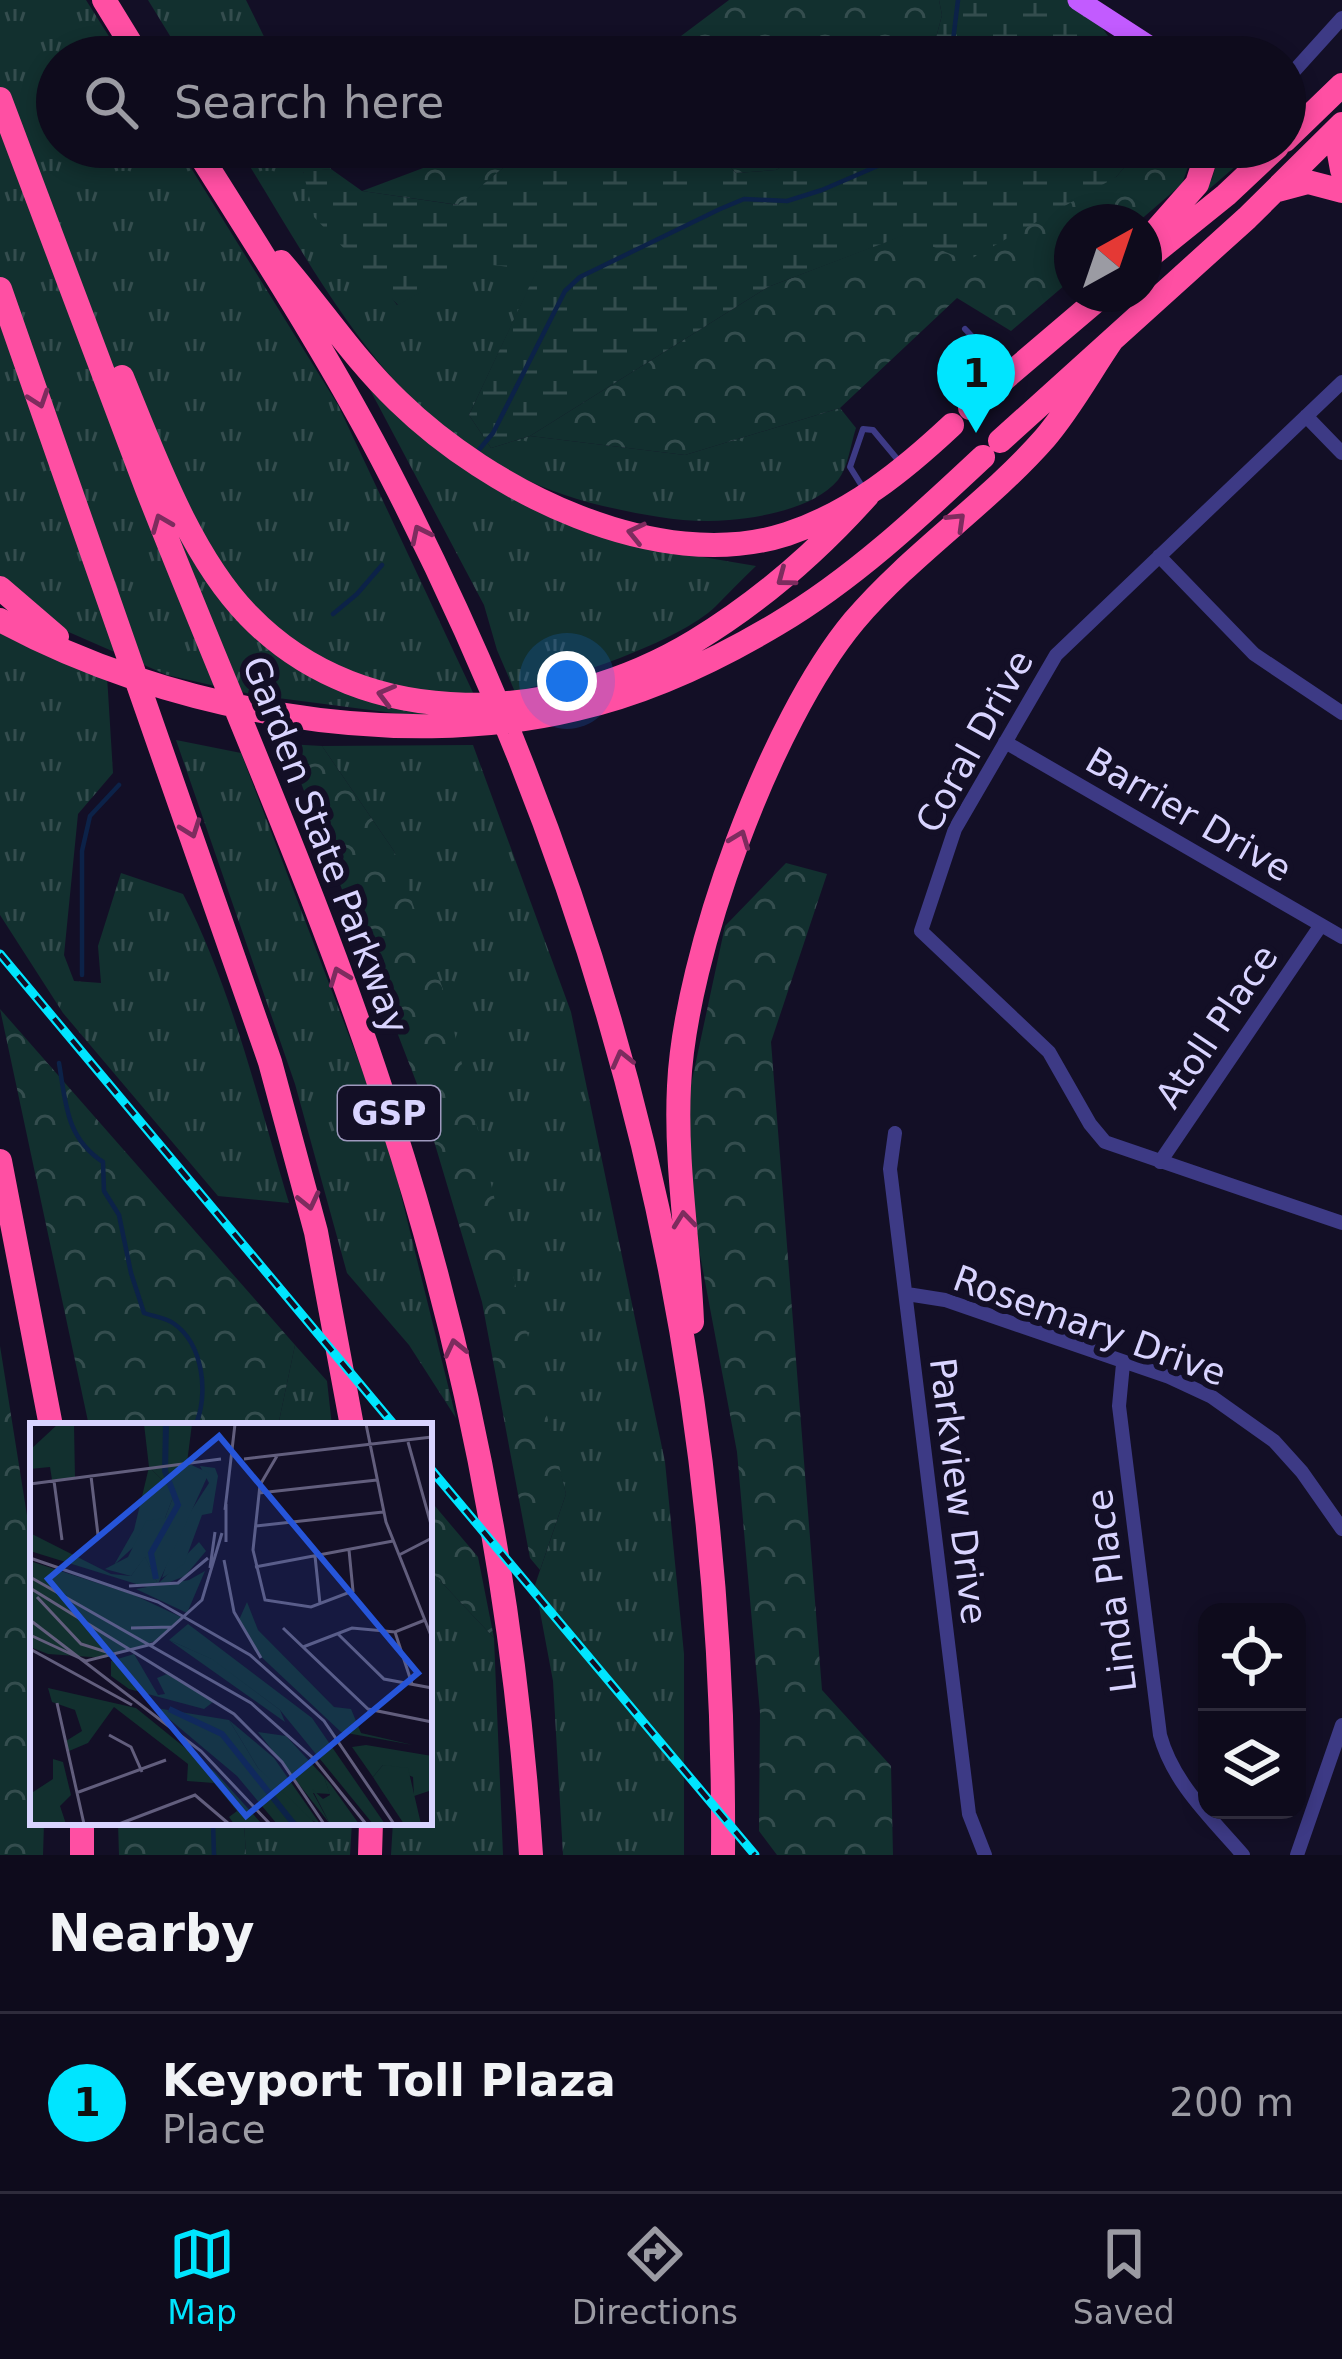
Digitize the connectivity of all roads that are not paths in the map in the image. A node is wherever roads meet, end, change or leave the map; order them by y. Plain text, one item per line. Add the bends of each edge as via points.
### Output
1 (104, 0) edge
2 (1074, 0) edge
3 (1342, 18) edge
4 (126, 36) edge
5 (1118, 36) edge
6 (1132, 36) edge
7 (1306, 58) edge
8 (1342, 86) edge
9 (0, 99) edge
10 (1306, 118) edge
11 (1339, 128) edge
12 (1306, 160) edge
13 (208, 168) edge
14 (1202, 168) edge
15 (1253, 168) edge
16 (1298, 168) edge
17 (1342, 170) edge
18 (1276, 190) junction
19 (1342, 191) edge
20 (226, 196) junction
21 (40, 201) junction
22 (1162, 224) edge
23 (1162, 247) edge
24 (0, 289) edge
25 (1081, 312) edge
26 (965, 329) dead end
27 (1112, 340) junction
28 (1007, 374) junction
29 (1342, 382) edge
30 (1306, 416) junction
31 (1342, 453) edge
32 (904, 467) junction
33 (868, 495) junction
34 (1159, 556) junction
35 (0, 588) edge
36 (0, 620) edge
37 (89, 658) junction
38 (1342, 713) edge
39 (1005, 742) junction
40 (1321, 925) junction
41 (1342, 937) edge
42 (895, 1133) dead end
43 (0, 1161) edge
44 (1160, 1162) junction
45 (1342, 1223) edge
46 (0, 1238) edge
47 (907, 1294) junction
48 (36, 1336) junction
49 (1123, 1364) junction
50 (695, 1420) junction
51 (50, 1423) edge
52 (351, 1423) edge
53 (1342, 1529) edge
54 (1342, 1725) edge
55 (371, 1825) edge
56 (370, 1855) edge
57 (531, 1855) edge
58 (723, 1855) edge
59 (985, 1855) edge
60 (1243, 1855) edge
61 (1297, 1855) edge

1 - 4 highway
2 - 5 main road
2 - 6 main road
3 - 7 street
8 - 10 highway
9 - 21 highway, Garden State Parkway / GSP
11 - 12 highway
11 - 17 highway
13 - 20 highway
14 - 22 highway
15 - 23 highway
16 - 18 highway
18 - 19 highway via 1308,182
18 - 27 highway
33 -> 20 highway via 783,536 725,544 631,532 538,500 463,455 394,398
50 -> 20 highway via 625,1069 531,780 471,640 352,404
33 -> 21 highway via 814,554 739,613 630,673 560,694 474,705 411,701 352,685 283,647 219,580
57 -> 21 highway, Garden State Parkway / GSP via 510,1643 480,1462 442,1292 390,1116
24 -> 52 highway, GSP via 282,1100 327,1279
25 - 28 highway
26 - 28 lane
27 - 37 highway via 882,547 780,622 660,682 577,709 484,724 344,723 200,697
50 -> 27 highway via 679,1079 693,990 739,841 793,721 848,629 1046,437
28 - 32 highway
29 - 30 street, Coral Drive
30 - 31 street
30 - 34 street, Coral Drive
32 - 33 highway
32 - 33 lane via 865,428 850,467
34 - 38 street via 1254,653
34 - 39 street, Coral Drive via 1056,655
35 - 37 highway
36 - 37 highway
39 - 40 street, Barrier Drive
39 - 44 street, Coral Drive via 945,849 921,931 1049,1052 1097,1135
40 - 41 street, Barrier Drive
40 - 44 street, Atoll Place
42 - 47 street, Parkview Drive via 890,1169
43 - 48 highway
44 - 45 street, Coral Drive
46 - 48 highway
47 - 49 street, Rosemary Drive via 945,1300
47 - 59 street, Parkview Drive via 970,1814
48 - 51 highway
49 - 53 street, Rosemary Drive via 1185,1384 1253,1423 1302,1472
49 - 60 street, Linda Place via 1119,1406 1160,1735 1184,1788
50 - 58 highway via 716,1592
54 - 61 street
55 - 56 highway

